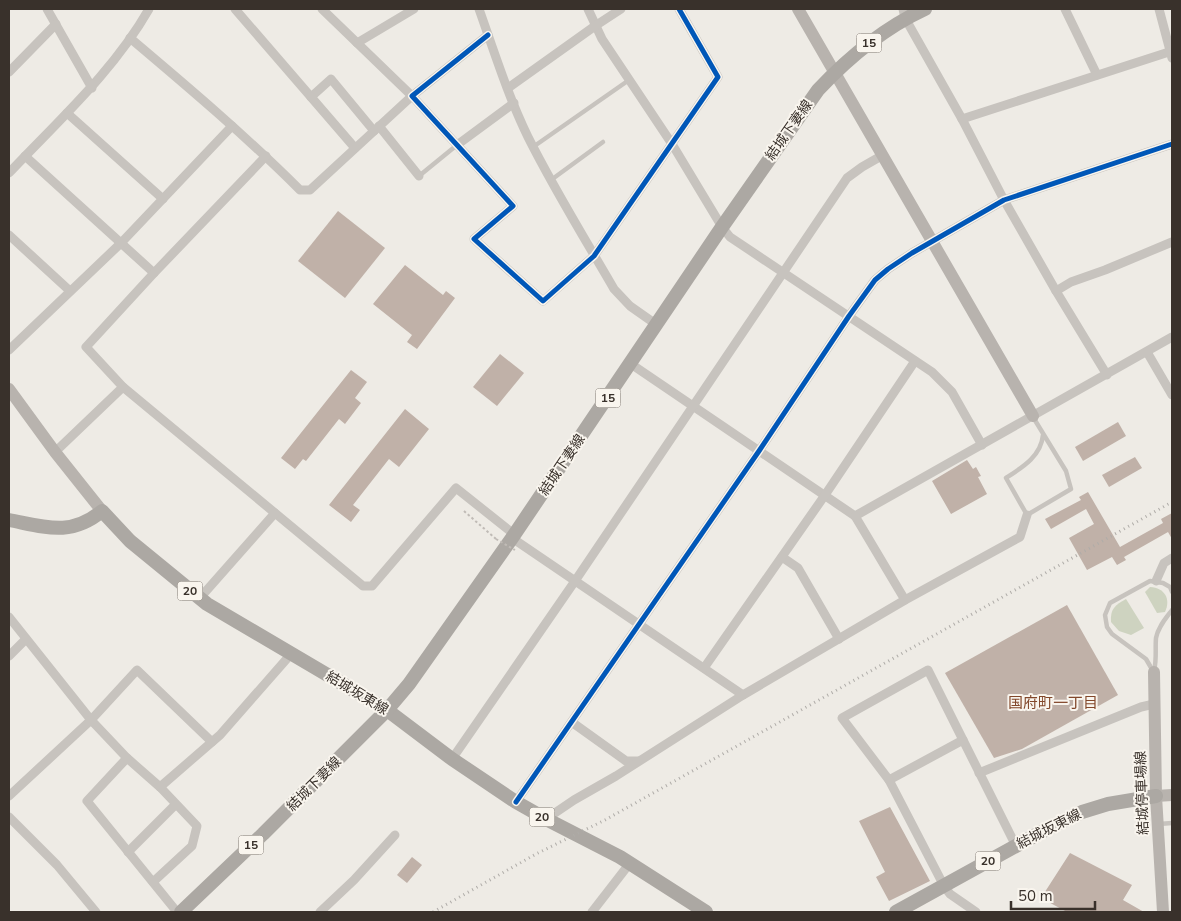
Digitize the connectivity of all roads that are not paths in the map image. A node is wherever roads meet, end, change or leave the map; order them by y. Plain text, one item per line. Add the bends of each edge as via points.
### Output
1 (47, 9) edge
2 (235, 9) edge
3 (322, 9) edge
4 (414, 9) edge
5 (479, 9) edge
6 (588, 9) edge
7 (621, 9) edge
8 (679, 9) edge
9 (798, 9) edge
10 (925, 9) edge
11 (1066, 9) edge
12 (1159, 9) edge
13 (146, 10) edge
14 (904, 13) edge
15 (56, 24) junction
16 (595, 26) junction
17 (488, 35) junction
18 (130, 38) junction
19 (357, 43) junction
20 (1172, 53) edge
21 (835, 71) junction
22 (9, 72) edge
23 (1097, 75) junction
24 (629, 80) junction
25 (92, 88) junction
26 (508, 88) junction
27 (412, 96) junction
28 (311, 97) junction
29 (514, 103) junction
30 (68, 113) junction
31 (962, 119) junction
32 (232, 126) junction
33 (377, 128) junction
34 (603, 142) dead end
35 (672, 144) junction
36 (1172, 144) edge
37 (457, 145) junction
38 (533, 147) junction
39 (355, 148) junction
40 (883, 155) junction
41 (25, 156) junction
42 (266, 156) junction
43 (9, 173) edge
44 (419, 176) joint
45 (551, 180) junction
46 (163, 199) junction
47 (1004, 200) junction
48 (722, 227) junction
49 (9, 235) edge
50 (932, 242) junction
51 (1172, 242) edge
52 (121, 243) junction
53 (594, 256) junction
54 (154, 273) junction
55 (784, 274) junction
56 (1056, 291) junction
57 (70, 292) junction
58 (849, 316) junction
59 (657, 326) junction
60 (1172, 337) edge
61 (9, 350) edge
62 (1147, 352) junction
63 (915, 360) junction
64 (631, 364) junction
65 (1106, 375) junction
66 (123, 387) junction
67 (9, 389) edge
68 (1172, 395) edge
69 (694, 406) junction
70 (1033, 416) junction
71 (1043, 434) junction
72 (982, 445) junction
73 (759, 451) junction
74 (55, 452) junction
75 (825, 496) junction
76 (102, 511) junction
77 (275, 513) junction
78 (1027, 514) junction
79 (855, 516) junction
80 (9, 520) edge
81 (514, 541) junction
82 (782, 557) junction
83 (1172, 558) edge
84 (575, 581) junction
85 (1156, 581) junction
86 (1172, 592) edge
87 (199, 598) junction
88 (905, 600) junction
89 (1172, 610) edge
90 (9, 617) edge
91 (639, 625) junction
92 (26, 639) junction
93 (838, 639) junction
94 (290, 654) junction
95 (9, 656) edge
96 (704, 668) junction
97 (1154, 672) junction
98 (743, 695) junction
99 (1154, 704) junction
100 (386, 710) junction
101 (91, 720) junction
102 (573, 722) junction
103 (963, 740) junction
104 (212, 742) junction
105 (127, 758) junction
106 (452, 759) junction
107 (638, 761) junction
108 (979, 773) junction
109 (889, 780) junction
110 (160, 787) junction
111 (1172, 795) edge
112 (9, 796) edge
113 (1156, 796) junction
114 (516, 802) junction
115 (175, 804) junction
116 (9, 817) edge
117 (546, 819) junction
118 (1172, 823) edge
119 (1158, 824) junction
120 (395, 834) dead end
121 (1016, 846) junction
122 (128, 852) junction
123 (630, 863) junction
124 (153, 882) junction
125 (944, 886) junction
126 (96, 912) edge
127 (177, 912) edge
128 (181, 912) edge
129 (320, 912) edge
130 (592, 912) edge
131 (706, 912) edge
132 (896, 912) edge
133 (976, 912) edge
134 (1162, 912) edge

1 - 15 street
2 - 28 street
3 - 19 street
4 - 19 street
5 - 17 street
6 - 16 street
7 - 16 street
8 - 35 street via 718,77
9 - 21 street
10 - 14 main road, 結城下妻線 / 15
11 - 23 street
12 - 20 street
13 - 18 street
14 - 21 main road, 結城下妻線 / 15
14 - 31 street
15 - 22 street
15 - 25 street
16 - 24 street
16 - 26 street
17 - 26 street
17 - 27 street
18 - 25 street
18 - 32 street
19 - 27 street
20 - 23 street
21 - 40 street
21 - 48 main road, 結城下妻線 / 15 via 814,94
23 - 31 street
24 - 35 street
24 - 38 lane
25 - 30 street
26 - 29 street
27 - 33 street
27 - 37 street
28 - 33 street via 331,79
28 - 39 street
29 - 37 street
29 - 38 street
30 - 41 street
30 - 46 street
31 - 47 street
32 - 42 street
32 - 46 street
33 - 39 street
33 - 44 street
34 - 45 lane
35 - 48 street
35 - 53 street
36 - 47 street
37 - 44 lane
37 - 53 street via 513,206 474,239 543,301
38 - 45 street
39 - 42 street via 310,190 300,190
40 - 50 street
40 - 55 street via 848,178
41 - 43 street
41 - 52 street
42 - 54 street
45 - 53 street
46 - 52 street
47 - 50 street
47 - 56 street
48 - 55 street via 730,237
48 - 59 main road, 結城下妻線 / 15
49 - 57 street
50 - 58 street via 875,280
50 - 70 street
51 - 56 street
52 - 54 street
52 - 57 street
53 - 59 street via 614,290
54 - 66 street via 86,347
55 - 58 street
55 - 69 street
56 - 65 street
57 - 61 street
58 - 63 street
58 - 73 street
59 - 64 main road, 結城下妻線 / 15
60 - 62 street
62 - 65 street
62 - 68 street
63 - 72 street via 952,392
63 - 75 street
64 - 69 street
64 - 81 main road, 結城下妻線 / 15
65 - 70 street
66 - 74 street
66 - 77 street
67 - 74 street
69 - 73 street
69 - 84 street
70 - 71 lane
70 - 72 street
71 - 78 lane via 1036,454 1006,478
71 - 78 lane via 1066,471 1071,489
72 - 79 street
73 - 75 street
73 - 91 street
74 - 76 street
75 - 79 street
75 - 82 street
76 - 80 main road via 85,523 64,529
76 - 87 main road, 結城坂東線 / 20 via 130,541
77 - 81 street via 363,586 372,586 456,488
77 - 87 street
78 - 88 street via 1020,536
79 - 88 street
81 - 84 street
81 - 100 main road, 結城下妻線 / 15 via 409,684
82 - 93 street via 798,568
82 - 96 street
83 - 85 street via 1164,563
84 - 91 street
84 - 106 street
85 - 86 lane via 1170,587
85 - 97 lane via 1110,602 1104,618 1112,634 1146,658
87 - 94 main road, 結城坂東線 / 20
88 - 93 street
89 - 97 lane via 1156,638
90 - 92 street
91 - 96 street
91 - 102 street
92 - 95 street
92 - 101 street
93 - 98 street
94 - 100 main road, 結城坂東線 / 20
94 - 104 street
96 - 98 street
97 - 99 street, 結城停車場線
98 - 107 street
99 - 108 street
99 - 113 street, 結城停車場線
100 - 106 main road, 結城坂東線 / 20
100 - 128 main road, 結城下妻線 / 15
101 - 104 street via 137,670
101 - 105 street
101 - 112 street
102 - 107 street via 626,761
102 - 114 street
103 - 108 street
103 - 109 street
103 - 109 street via 928,670 842,718
104 - 110 street
105 - 110 street
105 - 122 street via 87,801
106 - 114 main road, 結城坂東線 / 20
107 - 117 street
108 - 121 street
109 - 125 street
110 - 115 street
111 - 113 street
113 - 119 street, 結城停車場線
113 - 121 main road, 結城坂東線 / 20 via 1082,812
114 - 117 main road, 結城坂東線 / 20
115 - 122 street
115 - 124 street via 197,826 192,846
116 - 126 street via 57,865
117 - 123 main road, 結城坂東線 / 20
118 - 119 lane
119 - 134 street, 結城停車場線
120 - 129 street
121 - 125 main road, 結城坂東線 / 20
122 - 124 street
123 - 130 street
123 - 131 main road, 結城坂東線 / 20
124 - 127 street
125 - 132 main road, 結城坂東線 / 20
125 - 133 street

